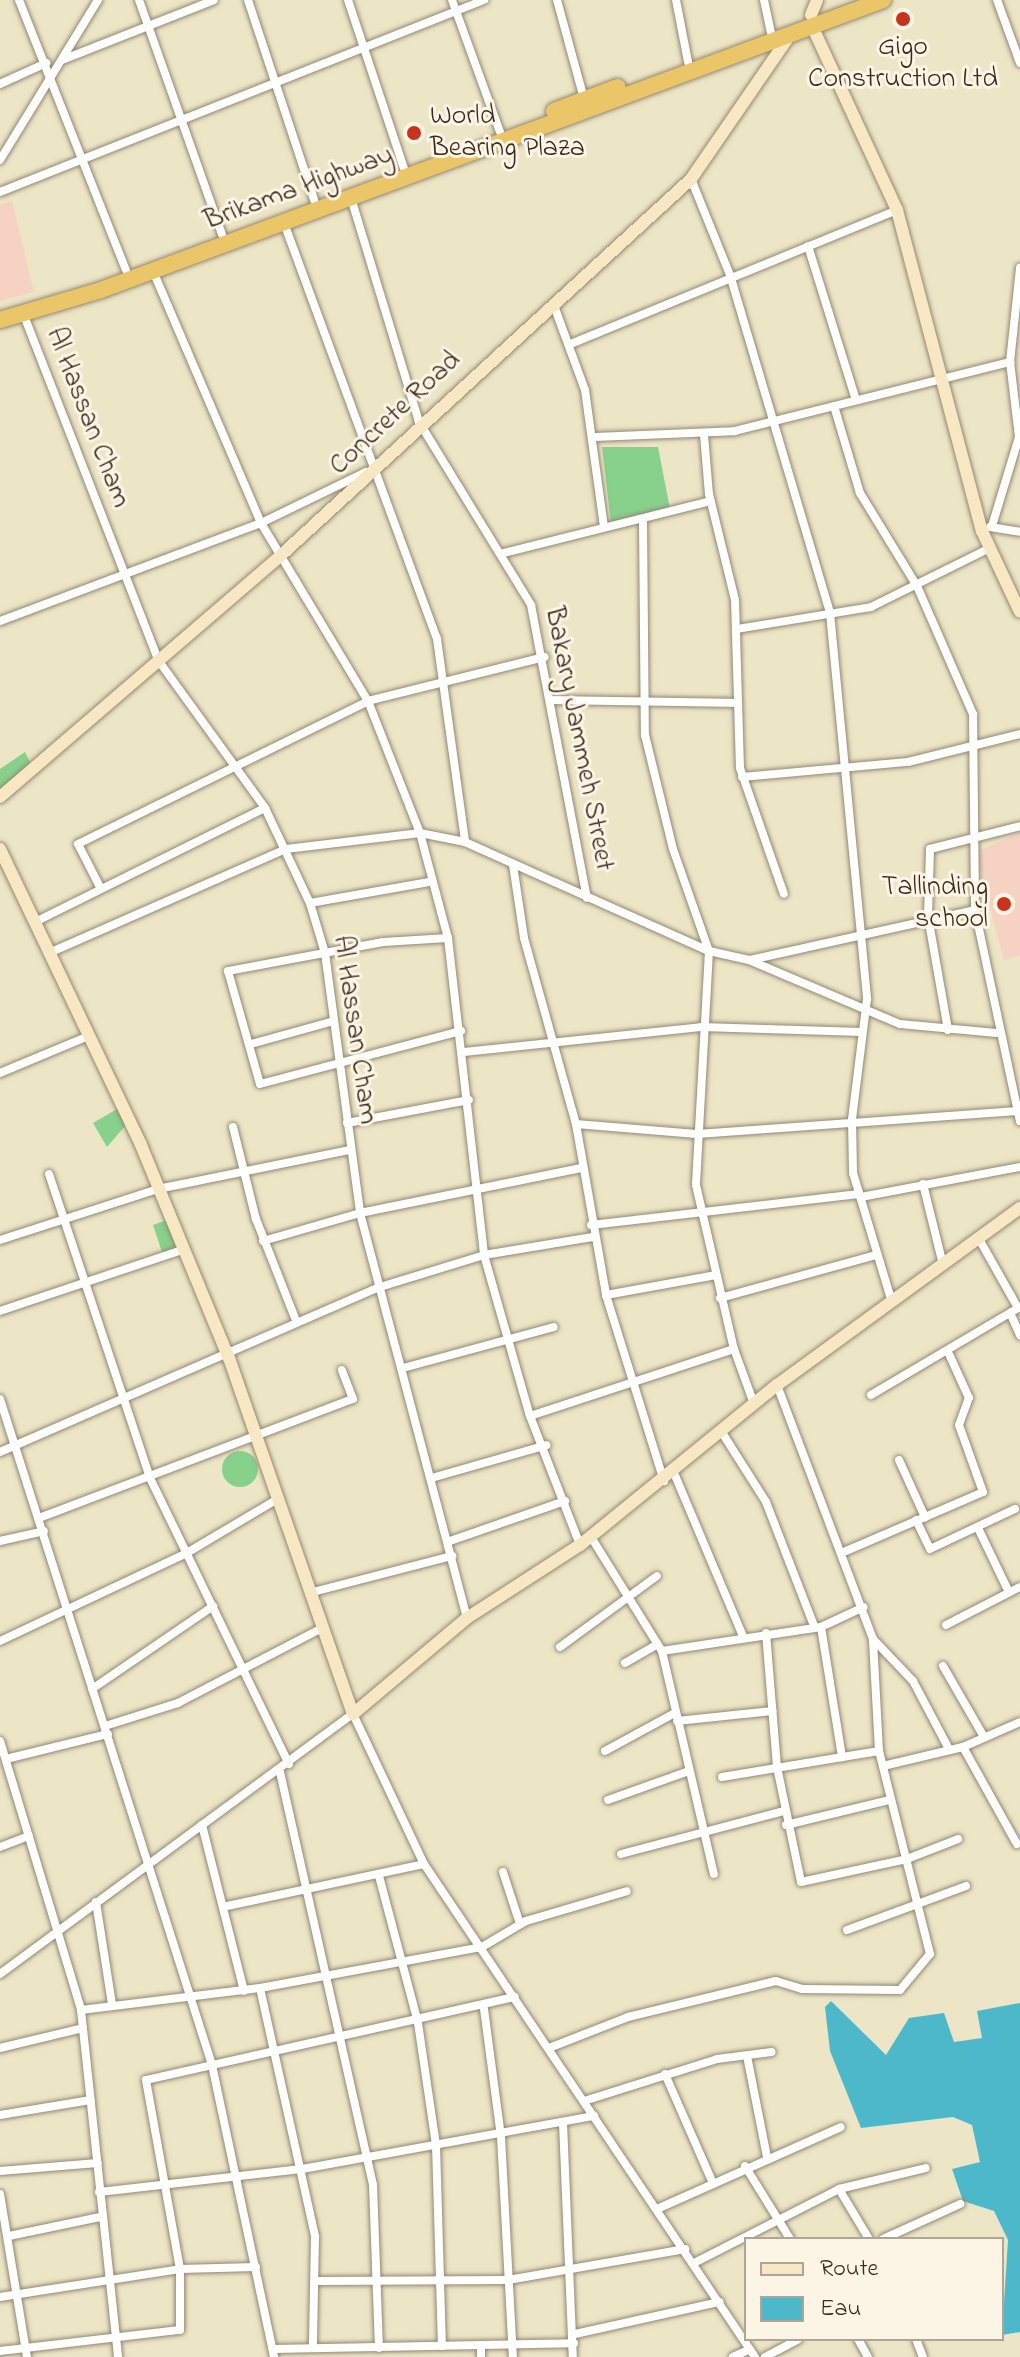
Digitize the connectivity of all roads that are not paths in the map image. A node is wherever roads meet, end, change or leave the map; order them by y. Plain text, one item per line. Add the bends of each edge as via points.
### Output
1 (19, 0) edge
2 (98, 0) edge
3 (139, 0) edge
4 (214, 0) edge
5 (248, 0) edge
6 (348, 0) edge
7 (452, 0) edge
8 (484, 0) edge
9 (557, 0) edge
10 (676, 0) edge
11 (764, 0) edge
12 (852, 0) edge
13 (883, 0) edge
14 (997, 0) edge
15 (456, 10) junction
16 (813, 14) edge
17 (148, 23) junction
18 (771, 32) junction
19 (790, 35) junction
20 (364, 47) junction
21 (62, 61) junction
22 (688, 62) junction
23 (46, 63) junction
24 (1020, 63) edge
25 (51, 75) junction
26 (0, 84) edge
27 (275, 85) junction
28 (584, 99) junction
29 (182, 121) junction
30 (500, 132) junction
31 (84, 159) junction
32 (0, 160) edge
33 (404, 168) junction
34 (691, 179) junction
35 (0, 192) edge
36 (351, 198) junction
37 (314, 200) junction
38 (897, 210) junction
39 (284, 223) junction
40 (222, 235) junction
41 (808, 246) junction
42 (1020, 268) edge
43 (126, 270) junction
44 (153, 271) junction
45 (730, 275) junction
46 (553, 303) junction
47 (0, 309) edge
48 (23, 313) junction
49 (0, 320) edge
50 (573, 343) junction
51 (1015, 358) edge
52 (943, 383) junction
53 (856, 400) junction
54 (834, 406) junction
55 (419, 422) junction
56 (770, 424) junction
57 (704, 435) junction
58 (593, 437) junction
59 (374, 468) junction
60 (711, 501) junction
61 (643, 519) junction
62 (261, 523) junction
63 (604, 527) junction
64 (987, 529) junction
65 (1020, 532) edge
66 (988, 549) junction
67 (504, 553) junction
68 (278, 558) junction
69 (124, 574) junction
70 (917, 586) junction
71 (1020, 612) edge
72 (830, 613) junction
73 (0, 621) edge
74 (737, 629) junction
75 (545, 657) junction
76 (158, 660) junction
77 (449, 686) junction
78 (554, 700) junction
79 (368, 701) junction
80 (645, 702) junction
81 (738, 703) junction
82 (1020, 734) edge
83 (971, 751) junction
84 (237, 764) junction
85 (847, 769) junction
86 (742, 777) junction
87 (0, 797) edge
88 (265, 808) junction
89 (1020, 826) edge
90 (420, 833) junction
91 (465, 842) junction
92 (971, 842) junction
93 (0, 849) edge
94 (286, 849) junction
95 (513, 865) junction
96 (429, 882) junction
97 (100, 887) junction
98 (784, 894) dead end
99 (587, 898) junction
100 (310, 903) junction
101 (975, 910) junction
102 (928, 917) junction
103 (37, 921) junction
104 (862, 929) junction
105 (448, 938) junction
106 (709, 951) junction
107 (49, 953) junction
108 (325, 953) junction
109 (749, 960) junction
110 (866, 1012) junction
111 (334, 1021) junction
112 (701, 1027) junction
113 (948, 1030) junction
114 (461, 1031) junction
115 (862, 1032) junction
116 (997, 1033) junction
117 (86, 1037) junction
118 (555, 1039) junction
119 (251, 1044) junction
120 (464, 1052) junction
121 (340, 1068) junction
122 (0, 1073) edge
123 (469, 1100) junction
124 (1018, 1116) edge
125 (852, 1120) junction
126 (347, 1123) junction
127 (576, 1124) junction
128 (233, 1127) dead end
129 (697, 1134) junction
130 (350, 1150) junction
131 (1020, 1167) edge
132 (582, 1168) junction
133 (242, 1172) junction
134 (49, 1174) dead end
135 (923, 1184) junction
136 (158, 1189) junction
137 (473, 1191) junction
138 (860, 1196) junction
139 (1020, 1208) edge
140 (701, 1212) junction
141 (360, 1213) junction
142 (64, 1220) junction
143 (591, 1225) junction
144 (593, 1237) junction
145 (979, 1239) junction
146 (0, 1240) edge
147 (263, 1241) junction
148 (182, 1250) junction
149 (484, 1255) junction
150 (876, 1255) junction
151 (943, 1265) junction
152 (716, 1275) junction
153 (81, 1287) junction
154 (380, 1287) junction
155 (606, 1295) junction
156 (720, 1298) junction
157 (892, 1302) junction
158 (1019, 1308) edge
159 (0, 1311) edge
160 (1012, 1317) junction
161 (295, 1318) junction
162 (554, 1327) dead end
163 (1020, 1335) edge
164 (508, 1341) junction
165 (734, 1349) junction
166 (949, 1354) junction
167 (229, 1358) junction
168 (403, 1368) junction
169 (342, 1370) dead end
170 (633, 1379) junction
171 (777, 1385) junction
172 (871, 1395) dead end
173 (0, 1399) edge
174 (118, 1399) junction
175 (754, 1404) junction
176 (530, 1416) junction
177 (721, 1431) junction
178 (257, 1437) junction
179 (547, 1445) junction
180 (15, 1447) junction
181 (0, 1452) edge
182 (899, 1460) dead end
183 (435, 1477) junction
184 (669, 1477) junction
185 (150, 1478) junction
186 (276, 1500) junction
187 (565, 1501) junction
188 (1015, 1509) dead end
189 (39, 1518) junction
190 (921, 1518) junction
191 (978, 1528) junction
192 (44, 1531) junction
193 (0, 1541) edge
194 (450, 1541) junction
195 (586, 1541) junction
196 (846, 1551) junction
197 (185, 1554) junction
198 (452, 1556) junction
199 (657, 1576) dead end
200 (1020, 1587) edge
201 (1009, 1592) junction
202 (309, 1593) junction
203 (626, 1595) junction
204 (213, 1606) junction
205 (864, 1607) junction
206 (69, 1608) junction
207 (467, 1618) junction
208 (946, 1625) dead end
209 (818, 1626) junction
210 (322, 1628) junction
211 (766, 1633) junction
212 (743, 1636) junction
213 (873, 1639) junction
214 (0, 1641) edge
215 (560, 1647) dead end
216 (658, 1648) junction
217 (625, 1663) dead end
218 (943, 1666) dead end
219 (245, 1669) junction
220 (92, 1689) junction
221 (772, 1711) junction
222 (353, 1714) junction
223 (676, 1717) junction
224 (1019, 1725) edge
225 (107, 1730) junction
226 (984, 1737) junction
227 (0, 1741) edge
228 (963, 1747) junction
229 (949, 1749) junction
230 (605, 1751) dead end
231 (879, 1751) junction
232 (842, 1757) junction
233 (6, 1759) junction
234 (289, 1764) junction
235 (883, 1766) junction
236 (777, 1767) junction
237 (280, 1772) junction
238 (686, 1772) junction
239 (5, 1776) edge
240 (722, 1777) dead end
241 (608, 1800) dead end
242 (889, 1800) junction
243 (784, 1811) junction
244 (202, 1825) junction
245 (786, 1825) junction
246 (704, 1827) junction
247 (29, 1836) junction
248 (958, 1839) dead end
249 (1017, 1844) dead end
250 (0, 1847) edge
251 (621, 1854) dead end
252 (907, 1859) junction
253 (147, 1862) junction
254 (424, 1864) junction
255 (503, 1872) dead end
256 (714, 1874) dead end
257 (379, 1876) junction
258 (966, 1886) dead end
259 (627, 1891) dead end
260 (304, 1893) junction
261 (96, 1902) junction
262 (919, 1904) junction
263 (227, 1906) junction
264 (520, 1924) junction
265 (60, 1928) junction
266 (847, 1930) dead end
267 (482, 1947) junction
268 (401, 1961) junction
269 (0, 1974) edge
270 (324, 1978) junction
271 (260, 1988) junction
272 (244, 1991) junction
273 (184, 1996) junction
274 (515, 1997) junction
275 (112, 2004) junction
276 (484, 2009) junction
277 (81, 2010) junction
278 (418, 2023) junction
279 (83, 2028) junction
280 (336, 2037) junction
281 (0, 2048) edge
282 (549, 2048) junction
283 (273, 2050) junction
284 (772, 2052) dead end
285 (747, 2056) junction
286 (212, 2065) junction
287 (665, 2074) junction
288 (91, 2100) junction
289 (584, 2101) junction
290 (0, 2115) edge
291 (594, 2116) junction
292 (563, 2123) junction
293 (841, 2127) dead end
294 (501, 2137) junction
295 (436, 2145) junction
296 (767, 2157) junction
297 (366, 2158) junction
298 (98, 2163) junction
299 (745, 2166) junction
300 (926, 2168) dead end
301 (302, 2169) junction
302 (0, 2171) edge
303 (237, 2178) junction
304 (711, 2179) junction
305 (166, 2182) junction
306 (839, 2189) junction
307 (99, 2192) junction
308 (0, 2194) edge
309 (1, 2204) edge
310 (960, 2204) dead end
311 (657, 2209) junction
312 (100, 2217) junction
313 (776, 2219) junction
314 (9, 2236) junction
315 (789, 2237) edge
316 (868, 2237) edge
317 (887, 2237) edge
318 (685, 2249) junction
319 (694, 2263) junction
320 (256, 2267) junction
321 (180, 2269) junction
322 (572, 2271) junction
323 (108, 2277) junction
324 (508, 2280) junction
325 (317, 2281) junction
326 (381, 2283) junction
327 (444, 2285) junction
328 (21, 2292) junction
329 (0, 2297) edge
330 (719, 2302) junction
331 (115, 2336) junction
332 (575, 2338) junction
333 (795, 2341) edge
334 (481, 2345) junction
335 (514, 2345) junction
336 (313, 2346) junction
337 (442, 2346) junction
338 (379, 2348) junction
339 (0, 2351) edge
340 (27, 2352) edge
341 (354, 2352) edge
342 (273, 2353) edge
343 (752, 2354) edge
344 (118, 2357) edge
345 (481, 2357) edge
346 (513, 2357) edge
347 (573, 2357) edge
348 (733, 2357) edge
349 (765, 2357) edge

1 - 23 street
2 - 21 street
3 - 17 street
4 - 17 street
5 - 27 street
6 - 20 street
7 - 15 street
8 - 15 street
9 - 28 street
10 - 22 street
11 - 18 street
12 - 16 highway, Brikama Highway
13 - 16 highway, Brikama Highway
14 - 24 street
15 - 20 street
15 - 30 street
16 - 18 highway, Brikama Highway
16 - 19 highway, Brikama Highway
16 - 38 street
17 - 21 street
17 - 29 street
18 - 22 highway, Brikama Highway
19 - 34 street, Concrete Road
19 - 36 highway, Brikama Highway
20 - 27 street
20 - 33 street
21 - 25 street
22 - 28 highway, Brikama Highway
23 - 25 street
23 - 26 street
25 - 31 street
25 - 32 street
27 - 29 street
27 - 37 street
28 - 30 highway, Brikama Highway
29 - 31 street
29 - 40 street
30 - 33 highway, Brikama Highway
31 - 35 street
31 - 43 street
33 - 37 highway, Brikama Highway
34 - 45 street
34 - 46 street, Concrete Road
36 - 39 highway, Brikama Highway
36 - 55 street, Bakary Jammeh Street
37 - 40 highway, Brikama Highway
38 - 41 street
38 - 52 street
39 - 44 highway, Brikama Highway
39 - 59 street
40 - 43 highway, Brikama Highway
41 - 45 street
41 - 53 street
42 - 51 street
43 - 47 highway, Brikama Highway
44 - 48 highway, Brikama Highway
44 - 62 street
45 - 50 street
45 - 56 street
46 - 50 street
46 - 55 street, Concrete Road
48 - 49 highway, Brikama Highway
48 - 69 street, Al Hassan Cham
50 - 58 street
51 - 52 street
51 - 64 street via 1019,437
52 - 53 street
52 - 64 street
53 - 54 street
54 - 56 street
54 - 70 street via 860,493
55 - 59 street, Concrete Road
55 - 67 street, Bakary Jammeh Street
56 - 57 street
56 - 72 street
57 - 58 street
57 - 60 street
58 - 63 street
59 - 62 street
59 - 68 street, Concrete Road
59 - 77 street via 401,528
60 - 61 street
60 - 74 street
61 - 63 street
61 - 80 street
62 - 68 street
62 - 69 street
63 - 67 street
64 - 65 street
64 - 66 street
66 - 70 street
66 - 71 street
67 - 75 street, Bakary Jammeh Street via 531,605
68 - 76 street, Concrete Road
68 - 79 street
69 - 73 street
69 - 76 street, Al Hassan Cham
70 - 72 street via 871,607
70 - 83 street via 973,714
72 - 74 street
72 - 85 street
74 - 81 street
75 - 77 street
75 - 78 street, Bakary Jammeh Street
76 - 84 street, Al Hassan Cham
76 - 87 street, Concrete Road
77 - 79 street
77 - 91 street
78 - 80 street
78 - 99 street, Bakary Jammeh Street
79 - 84 street
79 - 90 street
80 - 81 street
80 - 106 street via 653,778
81 - 86 street
82 - 83 street
83 - 85 street
83 - 92 street
84 - 88 street, Al Hassan Cham
84 - 97 street via 78,844
85 - 86 street
85 - 104 street
86 - 98 street
88 - 94 street, Al Hassan Cham
88 - 97 street
89 - 92 street
90 - 91 street
90 - 94 street
90 - 96 street
91 - 95 street
92 - 101 street
92 - 102 street via 930,849
93 - 103 street
94 - 100 street, Al Hassan Cham
94 - 107 street
95 - 99 street
95 - 118 street via 524,938
96 - 100 street
96 - 105 street
97 - 103 street
99 - 106 street
100 - 108 street, Al Hassan Cham
101 - 102 street
101 - 116 street
102 - 104 street
102 - 113 street
103 - 107 street
104 - 109 street
104 - 110 street
105 - 108 street
105 - 114 street
106 - 109 street
106 - 112 street
107 - 117 street
108 - 111 street, Al Hassan Cham
108 - 119 street via 228,971
109 - 110 street
110 - 113 street
110 - 115 street
111 - 119 street
111 - 121 street, Al Hassan Cham
112 - 115 street
112 - 118 street
112 - 129 street
113 - 116 street
114 - 120 street
114 - 121 street via 347,1055
115 - 125 street
116 - 124 street
117 - 122 street
117 - 136 street
118 - 120 street
118 - 127 street
119 - 121 street via 260,1084
120 - 123 street
121 - 126 street, Al Hassan Cham
123 - 126 street
123 - 137 street
124 - 125 street
125 - 129 street
125 - 138 street
126 - 130 street, Al Hassan Cham
127 - 129 street
127 - 132 street
128 - 133 street
129 - 140 street
130 - 133 street
130 - 141 street, Al Hassan Cham
131 - 135 street
132 - 137 street
132 - 143 street
133 - 136 street
133 - 147 street
134 - 142 street
135 - 138 street
135 - 151 street
136 - 142 street
136 - 148 street
137 - 141 street
137 - 149 street
138 - 140 street
138 - 150 street
139 - 145 street
140 - 143 street
140 - 152 street
141 - 147 street
141 - 154 street, Al Hassan Cham
142 - 146 street
142 - 153 street
143 - 144 street
144 - 149 street
144 - 155 street
145 - 151 street
145 - 158 street
147 - 161 street
148 - 153 street
148 - 167 street
149 - 154 street
149 - 164 street
150 - 156 street
150 - 157 street
151 - 157 street
152 - 155 street
152 - 156 street
153 - 159 street
153 - 174 street
154 - 161 street
154 - 168 street, Al Hassan Cham
155 - 170 street
156 - 165 street
157 - 171 street
158 - 160 street
160 - 163 street
160 - 166 street
161 - 167 street
162 - 164 street
164 - 168 street
164 - 176 street
165 - 170 street
165 - 175 street
166 - 172 street
166 - 190 street via 969,1398 959,1425 985,1486
167 - 174 street
167 - 178 street
168 - 183 street, Al Hassan Cham
169 - 178 street via 353,1399
170 - 176 street
170 - 184 street
171 - 175 street
171 - 196 street
173 - 180 street
174 - 180 street
174 - 185 street
175 - 177 street
176 - 179 street
177 - 184 street
177 - 209 street via 766,1502
178 - 185 street
178 - 186 street
179 - 183 street
179 - 187 street
180 - 181 street
180 - 189 street
182 - 190 street
183 - 194 street, Al Hassan Cham
184 - 195 street
184 - 212 street
185 - 189 street
185 - 197 street
186 - 197 street
186 - 202 street
187 - 194 street
187 - 195 street
188 - 191 street
189 - 192 street
190 - 191 street via 927,1549
190 - 196 street
191 - 201 street
192 - 193 street
192 - 206 street
194 - 198 street, Al Hassan Cham
195 - 203 street
195 - 207 street
196 - 205 street
197 - 204 street
197 - 206 street
198 - 202 street
198 - 207 street, Al Hassan Cham
199 - 203 street
200 - 201 street
201 - 208 street
202 - 210 street
203 - 215 street
203 - 216 street
204 - 219 street
204 - 220 street
205 - 209 street
205 - 213 street
206 - 214 street
206 - 220 street
207 - 222 street
209 - 211 street
209 - 232 street
210 - 219 street
210 - 222 street
211 - 212 street
211 - 221 street
212 - 216 street
213 - 229 street via 913,1681
213 - 231 street
216 - 217 street
216 - 223 street
218 - 226 street
219 - 225 street
219 - 234 street
220 - 225 street
221 - 223 street
221 - 236 street
222 - 234 street
222 - 254 street
223 - 230 street
223 - 238 street
224 - 226 street
225 - 233 street
225 - 253 street
226 - 228 street
227 - 233 street
228 - 229 street
228 - 249 street
229 - 235 street
231 - 232 street
231 - 235 street
232 - 236 street
233 - 239 street
234 - 237 street
235 - 242 street
236 - 240 street
236 - 243 street
237 - 244 street
237 - 260 street
238 - 241 street
238 - 246 street
239 - 247 street
242 - 245 street
242 - 252 street
243 - 245 street
243 - 246 street
244 - 253 street
244 - 263 street
245 - 252 street via 796,1875 807,1884
246 - 251 street
246 - 256 street
247 - 250 street
247 - 265 street
248 - 252 street
252 - 262 street
253 - 261 street
253 - 273 street
254 - 257 street
254 - 267 street
255 - 264 street
257 - 260 street
257 - 268 street
258 - 262 street
259 - 264 street
260 - 263 street
260 - 270 street
261 - 265 street
261 - 275 street
262 - 266 street
262 - 282 street via 930,1954 900,1990 802,1989 776,1981 628,2017
263 - 272 street
264 - 267 street
265 - 269 street
265 - 277 street
267 - 268 street
267 - 274 street
268 - 270 street
268 - 278 street
270 - 271 street
270 - 280 street
271 - 272 street
271 - 283 street
272 - 273 street
273 - 275 street
273 - 286 street
274 - 276 street
274 - 282 street
275 - 277 street
276 - 278 street
276 - 294 street
277 - 279 street
278 - 280 street
278 - 295 street
279 - 281 street
279 - 288 street
280 - 283 street
280 - 297 street
282 - 289 street
283 - 286 street
283 - 301 street
284 - 285 street
285 - 287 street
285 - 296 street
286 - 303 street
286 - 305 street via 146,2080
287 - 289 street
287 - 304 street
288 - 290 street
288 - 298 street
289 - 291 street
291 - 292 street
291 - 311 street
292 - 294 street
292 - 322 street
293 - 296 street
294 - 295 street
294 - 324 street
295 - 297 street
295 - 327 street
296 - 299 street
297 - 301 street
297 - 326 street
298 - 302 street
298 - 307 street
299 - 304 street
299 - 313 street
300 - 306 street
301 - 303 street
301 - 325 street
303 - 305 street
303 - 320 street
304 - 311 street
305 - 307 street
305 - 321 street
306 - 313 street
306 - 316 street
307 - 312 street
308 - 309 street
309 - 314 street
310 - 317 street
311 - 318 street
312 - 314 street
312 - 323 street
313 - 315 street
313 - 319 street
314 - 328 street
318 - 319 street
318 - 322 street
319 - 330 street
320 - 321 street
320 - 342 street
321 - 323 street
321 - 331 street via 180,2330
322 - 324 street
322 - 332 street
323 - 328 street
323 - 331 street
324 - 327 street
324 - 335 street
325 - 326 street
325 - 336 street
326 - 327 street
326 - 338 street
327 - 337 street
328 - 329 street
328 - 340 street
330 - 332 street
330 - 343 street
331 - 340 street
331 - 344 street
332 - 335 street
332 - 347 street
333 - 349 street
334 - 335 street
334 - 337 street
334 - 345 street
335 - 346 street
336 - 341 street
336 - 342 street
337 - 338 street
338 - 341 street
339 - 340 street
343 - 348 street

